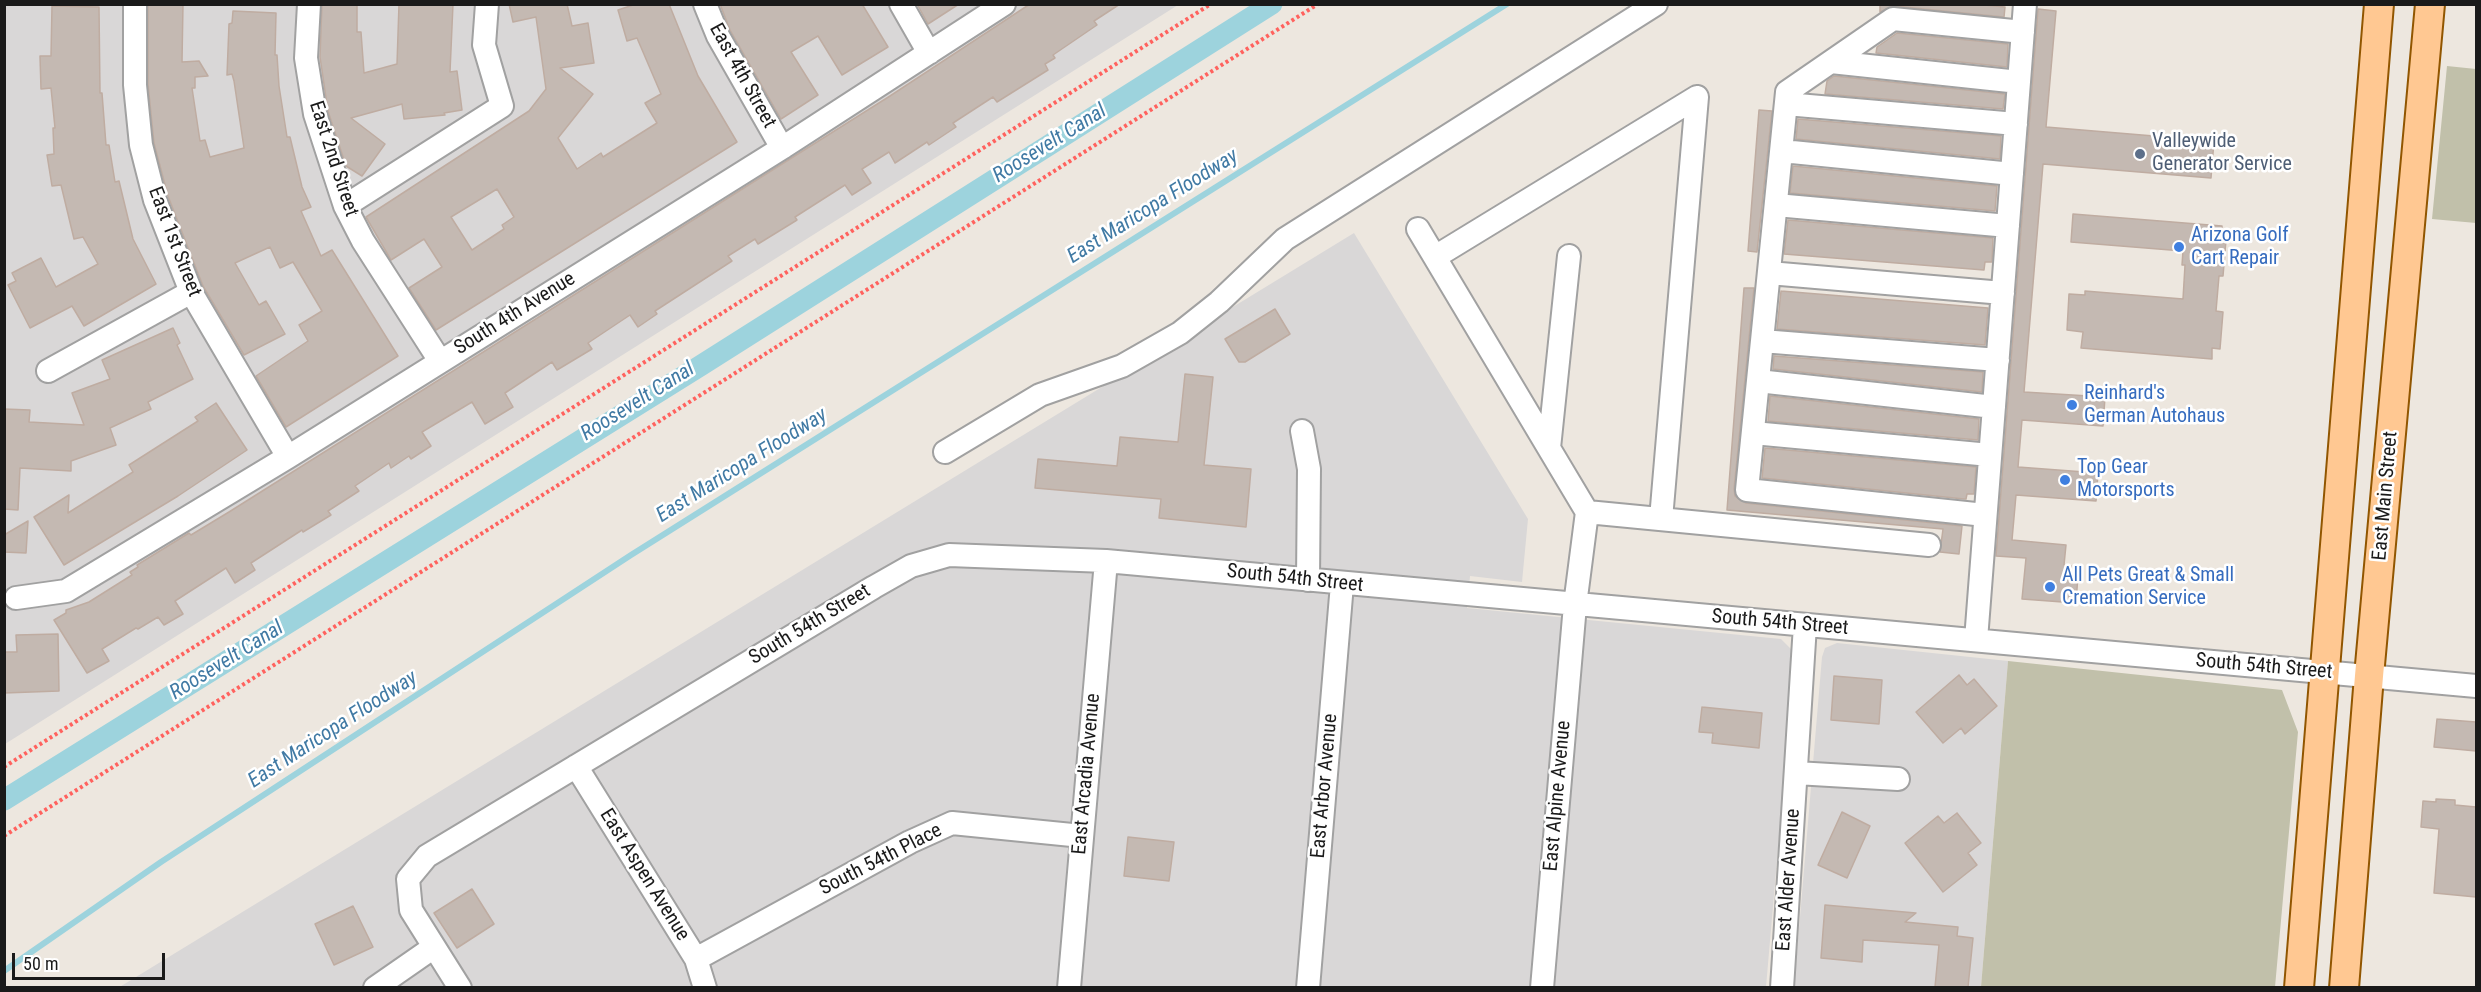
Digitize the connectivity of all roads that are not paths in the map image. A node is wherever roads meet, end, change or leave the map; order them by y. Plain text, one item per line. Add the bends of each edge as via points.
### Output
1 (135, 4) edge
2 (309, 4) edge
3 (487, 4) edge
4 (705, 4) edge
5 (901, 4) edge
6 (1004, 4) edge
7 (1656, 4) edge
8 (2025, 4) edge
9 (2379, 4) edge
10 (2430, 4) edge
11 (2023, 32) junction
12 (929, 53) junction
13 (1831, 62) junction
14 (2019, 82) junction
15 (1786, 104) junction
16 (2016, 124) junction
17 (782, 148) junction
18 (1782, 151) junction
19 (2012, 174) junction
20 (1776, 205) junction
21 (345, 206) junction
22 (2008, 226) junction
23 (1418, 229) dead end
24 (1569, 256) dead end
25 (1435, 257) junction
26 (1769, 273) junction
27 (191, 292) junction
28 (2003, 293) junction
29 (1762, 341) junction
30 (1998, 360) junction
31 (440, 361) junction
32 (48, 371) dead end
33 (1758, 381) junction
34 (1994, 407) junction
35 (1302, 431) dead end
36 (1753, 433) junction
37 (1549, 448) junction
38 (945, 452) dead end
39 (1990, 455) junction
40 (288, 457) junction
41 (1587, 512) junction
42 (1985, 515) junction
43 (1661, 519) junction
44 (1929, 545) dead end
45 (1106, 561) junction
46 (1308, 580) junction
47 (1342, 584) junction
48 (16, 598) dead end
49 (1575, 605) junction
50 (1804, 625) junction
51 (1976, 640) junction
52 (2348, 674) junction
53 (2476, 686) edge
54 (576, 766) junction
55 (1796, 773) junction
56 (1898, 779) dead end
57 (1082, 836) junction
58 (434, 948) junction
59 (696, 959) junction
60 (375, 987) edge
61 (460, 987) edge
62 (705, 987) edge
63 (1070, 987) edge
64 (1308, 987) edge
65 (1542, 987) edge
66 (1782, 987) edge
67 (2299, 987) edge
68 (2344, 987) edge

1 - 27 street, East 1st Street via 135,85 141,145 155,200
2 - 21 street, East 2nd Street via 306,58 315,114
3 - 21 street via 484,45 502,106
4 - 17 street, East 4th Street via 718,36
5 - 12 street
6 - 12 street, South 4th Avenue
7 - 38 street via 1285,239 1180,333 1122,366 1040,395
8 - 11 street
9 - 52 main road, East Main Street
10 - 52 main road, East Main Street
11 - 13 street via 1893,19
11 - 14 street
12 - 17 street, South 4th Avenue
13 - 14 street
13 - 15 street via 1788,92
14 - 16 street
15 - 16 street
15 - 18 street
16 - 19 street
17 - 31 street, South 4th Avenue
18 - 19 street
18 - 20 street
19 - 22 street
20 - 22 street
20 - 26 street
21 - 31 street, East 2nd Street
22 - 28 street
23 - 25 street
24 - 37 street
25 - 37 street
25 - 43 street via 1697,97
26 - 28 street
26 - 29 street
27 - 32 street
27 - 40 street, East 1st Street
28 - 30 street
29 - 30 street
29 - 33 street
30 - 34 street
31 - 40 street, South 4th Avenue
33 - 34 street
33 - 36 street
34 - 39 street
35 - 46 street via 1310,469
36 - 39 street
36 - 42 street via 1747,490
37 - 41 street
39 - 42 street
40 - 48 street, South 4th Avenue via 66,591
41 - 43 street
41 - 49 street, East Alpine Avenue
42 - 51 street
43 - 44 street
45 - 46 street, South 54th Street
45 - 54 street, South 54th Street via 949,555 911,566
45 - 57 street, East Arcadia Avenue
46 - 47 street, South 54th Street
47 - 49 street, South 54th Street
47 - 64 street, East Arbor Avenue
49 - 50 street, South 54th Street
49 - 65 street, East Alpine Avenue
50 - 51 street, South 54th Street
50 - 55 street, East Alder Avenue
51 - 52 street, South 54th Street
52 - 53 street, South 54th Street
52 - 67 main road, East Main Street
52 - 68 main road, East Main Street
54 - 58 street, South 54th Street via 427,856 408,879 411,910
54 - 59 street, East Aspen Avenue
55 - 56 street
55 - 66 street, East Alder Avenue
57 - 59 street, South 54th Place via 952,823
57 - 63 street, East Arcadia Avenue
58 - 60 street
58 - 61 street, South 54th Street
59 - 62 street, East Aspen Avenue

